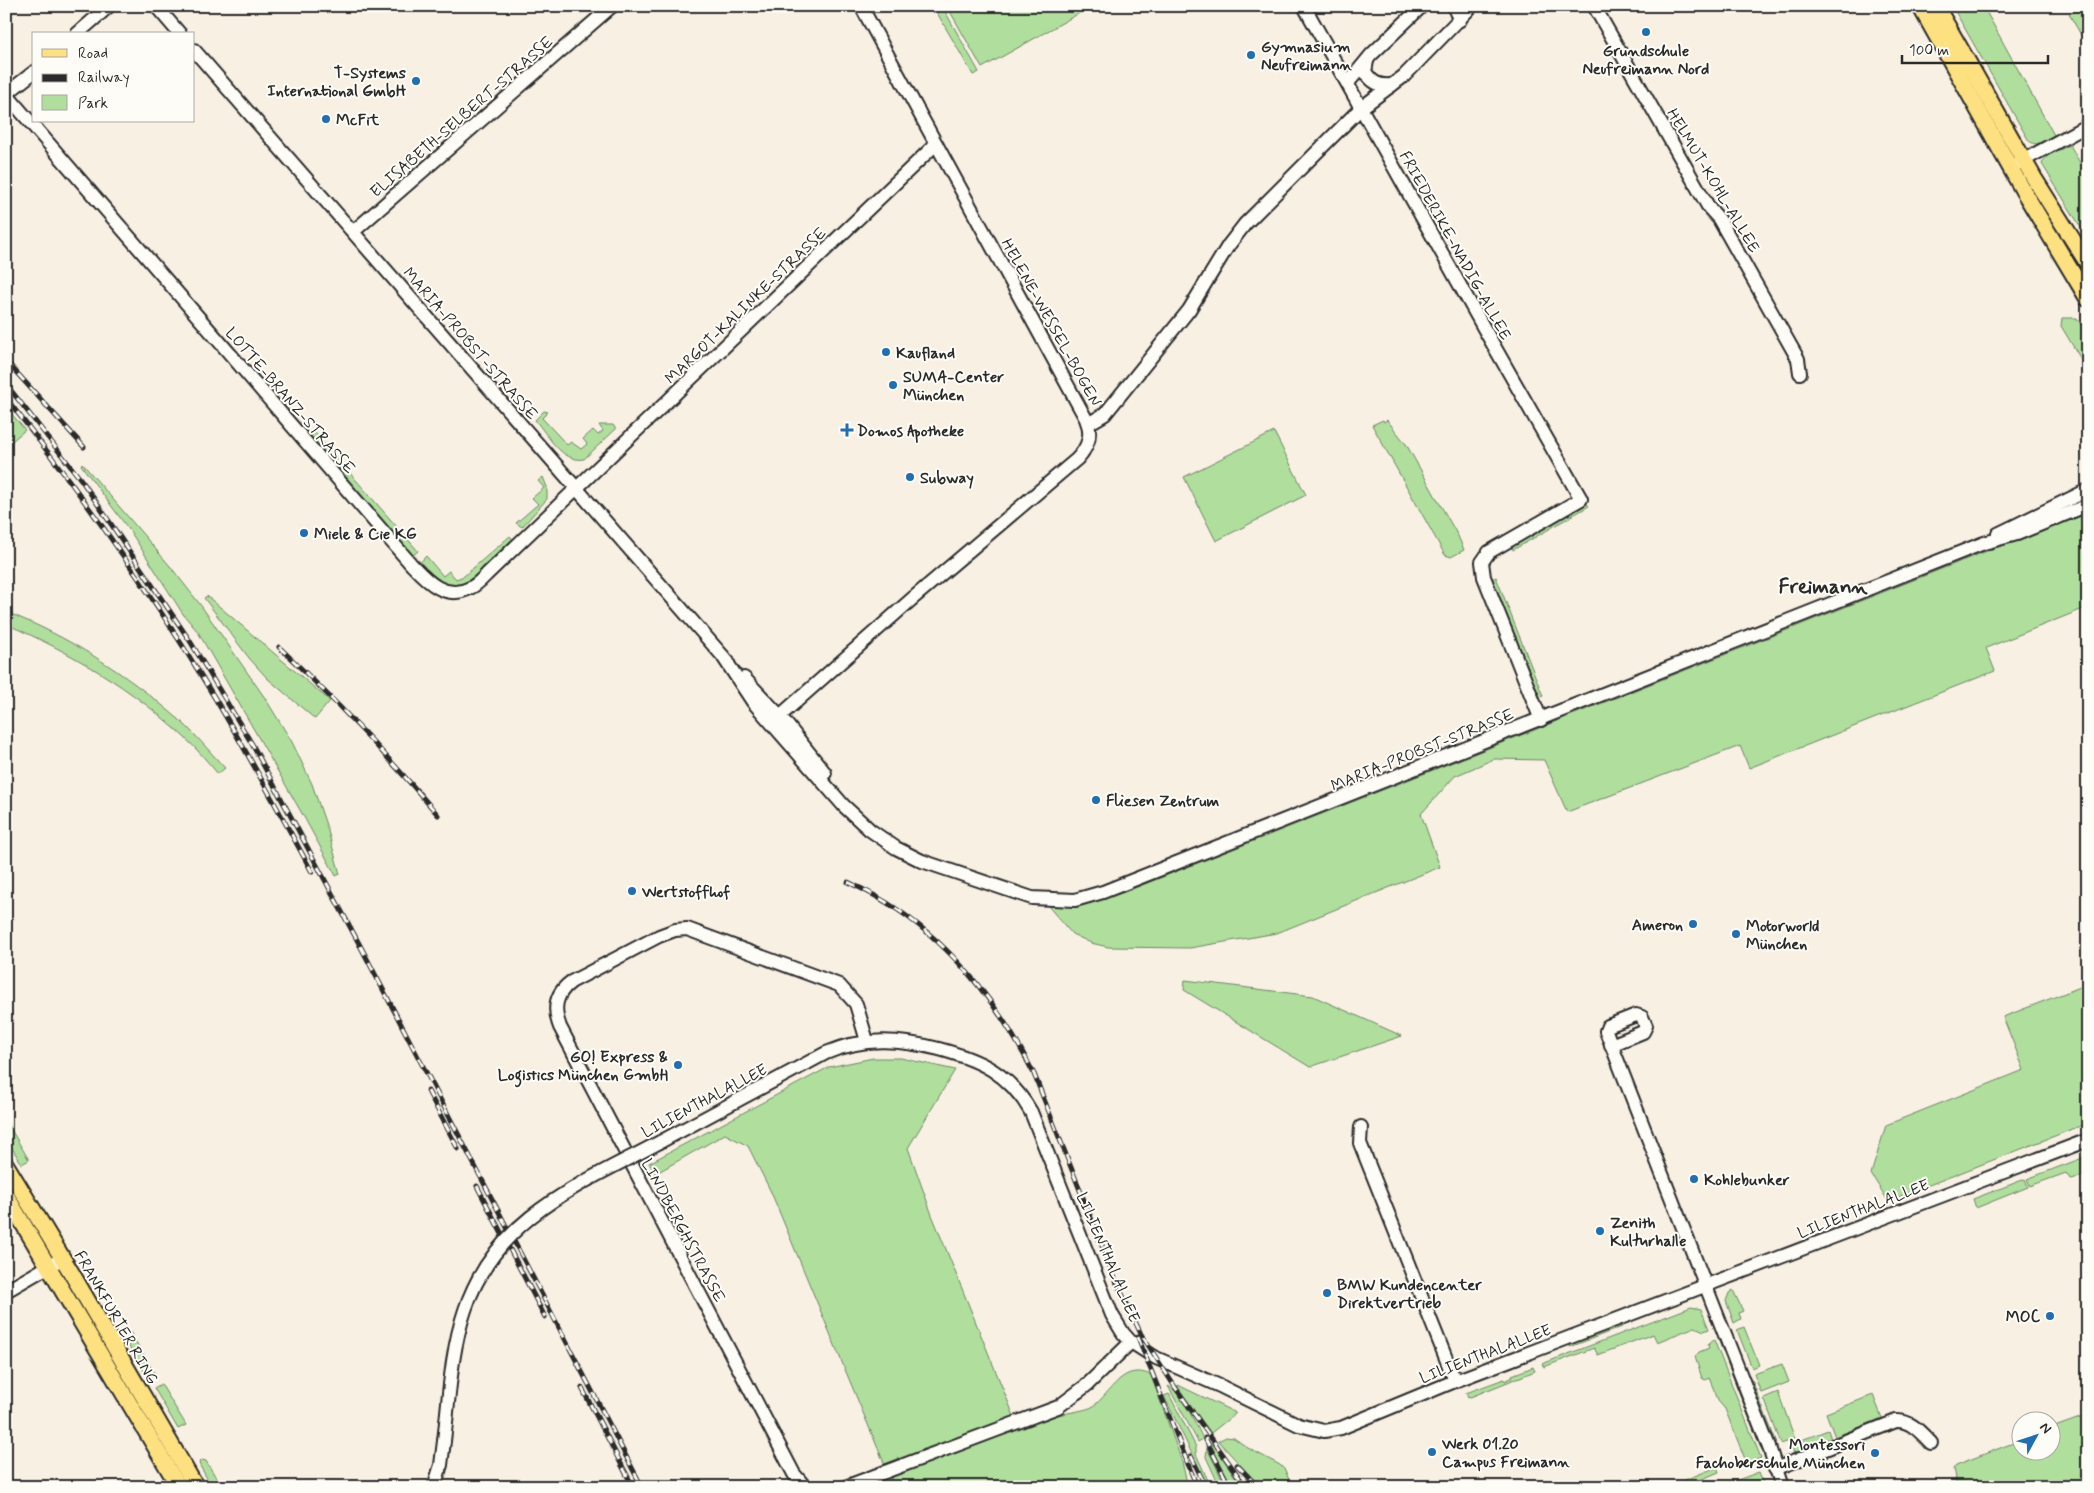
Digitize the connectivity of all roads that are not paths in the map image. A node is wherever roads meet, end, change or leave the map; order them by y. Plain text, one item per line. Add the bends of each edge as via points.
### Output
1 (109, 6) edge
2 (156, 6) edge
3 (612, 6) edge
4 (860, 6) edge
5 (1304, 6) edge
6 (1422, 6) edge
7 (1453, 6) edge
8 (1472, 6) edge
9 (1594, 6) edge
10 (1920, 6) edge
11 (1936, 6) edge
12 (1460, 20) junction
13 (79, 32) edge
14 (178, 32) edge
15 (195, 51) edge
16 (1367, 61) junction
17 (32, 74) edge
18 (1348, 84) junction
19 (1392, 85) junction
20 (6, 94) edge
21 (1361, 108) junction
22 (2088, 125) edge
23 (936, 144) junction
24 (2024, 160) junction
25 (2010, 167) junction
26 (354, 231) junction
27 (2088, 264) edge
28 (2088, 299) edge
29 (1800, 372) dead end
30 (1088, 424) junction
31 (576, 489) junction
32 (2088, 490) edge
33 (2088, 505) edge
34 (1984, 543) junction
35 (776, 720) junction
36 (1541, 720) junction
37 (867, 1041) junction
38 (1611, 1045) junction
39 (1362, 1127) dead end
40 (2088, 1140) edge
41 (6, 1165) edge
42 (6, 1195) edge
43 (63, 1258) junction
44 (49, 1266) junction
45 (1706, 1286) junction
46 (6, 1291) edge
47 (1131, 1342) junction
48 (1455, 1381) junction
49 (1931, 1443) dead end
50 (1775, 1468) junction
51 (179, 1487) edge
52 (196, 1487) edge
53 (434, 1487) edge
54 (805, 1487) edge
55 (845, 1487) edge
56 (1782, 1487) edge

1 - 13 street
2 - 14 street
3 - 26 street, ELISABETH-SELBERT-STRASSE
4 - 23 street, HELENE-WESSEL-BOGEN
5 - 18 street, FRIEDERIKE-NADIG-ALLEE
6 - 16 street
7 - 12 street
8 - 12 street
9 - 29 street, HELMUT-KOHL-ALLEE via 1798,359
10 - 25 main road
11 - 24 main road
12 - 19 street
15 - 26 street, MARIA-PROBST-STRASSE
16 - 18 street
16 - 19 street via 1364,72 1373,82 1379,86
17 - 20 street
18 - 21 street, FRIEDERIKE-NADIG-ALLEE
19 - 21 street
20 - 31 street, LOTTE-BRANZ-STRASSE via 434,587 453,594 471,588
21 - 30 street via 1246,224 1182,318 1105,414
21 - 36 street, FRIEDERIKE-NADIG-ALLEE via 1582,499 1489,552 1482,562 1483,574
22 - 24 street
23 - 30 street, HELENE-WESSEL-BOGEN
23 - 31 street, MARGOT-KALINKE-STRASSE
24 - 25 street
24 - 27 main road
25 - 28 main road
26 - 31 street, MARIA-PROBST-STRASSE
30 - 35 street, HELENE-WESSEL-BOGEN via 1088,444 1076,459
31 - 35 street, MARIA-PROBST-STRASSE via 724,658 753,702
32 - 34 street, MARIA-PROBST-STRASSE
33 - 34 street, MARIA-PROBST-STRASSE via 2017,534
34 - 36 street, MARIA-PROBST-STRASSE
35 - 36 street, MARIA-PROBST-STRASSE via 844,806 896,848 922,861 1032,898 1074,900 1103,892
37 - 47 street, LILIENTHALALLEE via 908,1043 964,1056 990,1068 1013,1087 1036,1123 1112,1316
37 - 53 street, LILIENTHALALLEE, bridge via 826,1053 545,1204 518,1226 489,1261 468,1302 459,1331 441,1466
37 - 54 street, LINDBERGHSTRASSE via 856,1004 839,985 687,929 659,936 571,982 561,992 555,1006 560,1027 794,1474
38 - 38 street via 1606,1031 1608,1026 1636,1015 1642,1017 1646,1026 1643,1032
38 - 45 street
39 - 48 street via 1360,1144
40 - 45 street, LILIENTHALALLEE
41 - 43 main road, FRANKFURTER RING
42 - 44 main road, FRANKFURTER RING
43 - 44 street
43 - 52 main road, FRANKFURTER RING
44 - 46 street
44 - 51 main road, FRANKFURTER RING
45 - 48 street, LILIENTHALALLEE
45 - 50 street
47 - 48 street, LILIENTHALALLEE via 1143,1351 1289,1421 1324,1431 1341,1428
47 - 55 street via 1087,1385 1058,1407
49 - 50 street via 1912,1425 1896,1421
50 - 56 street

